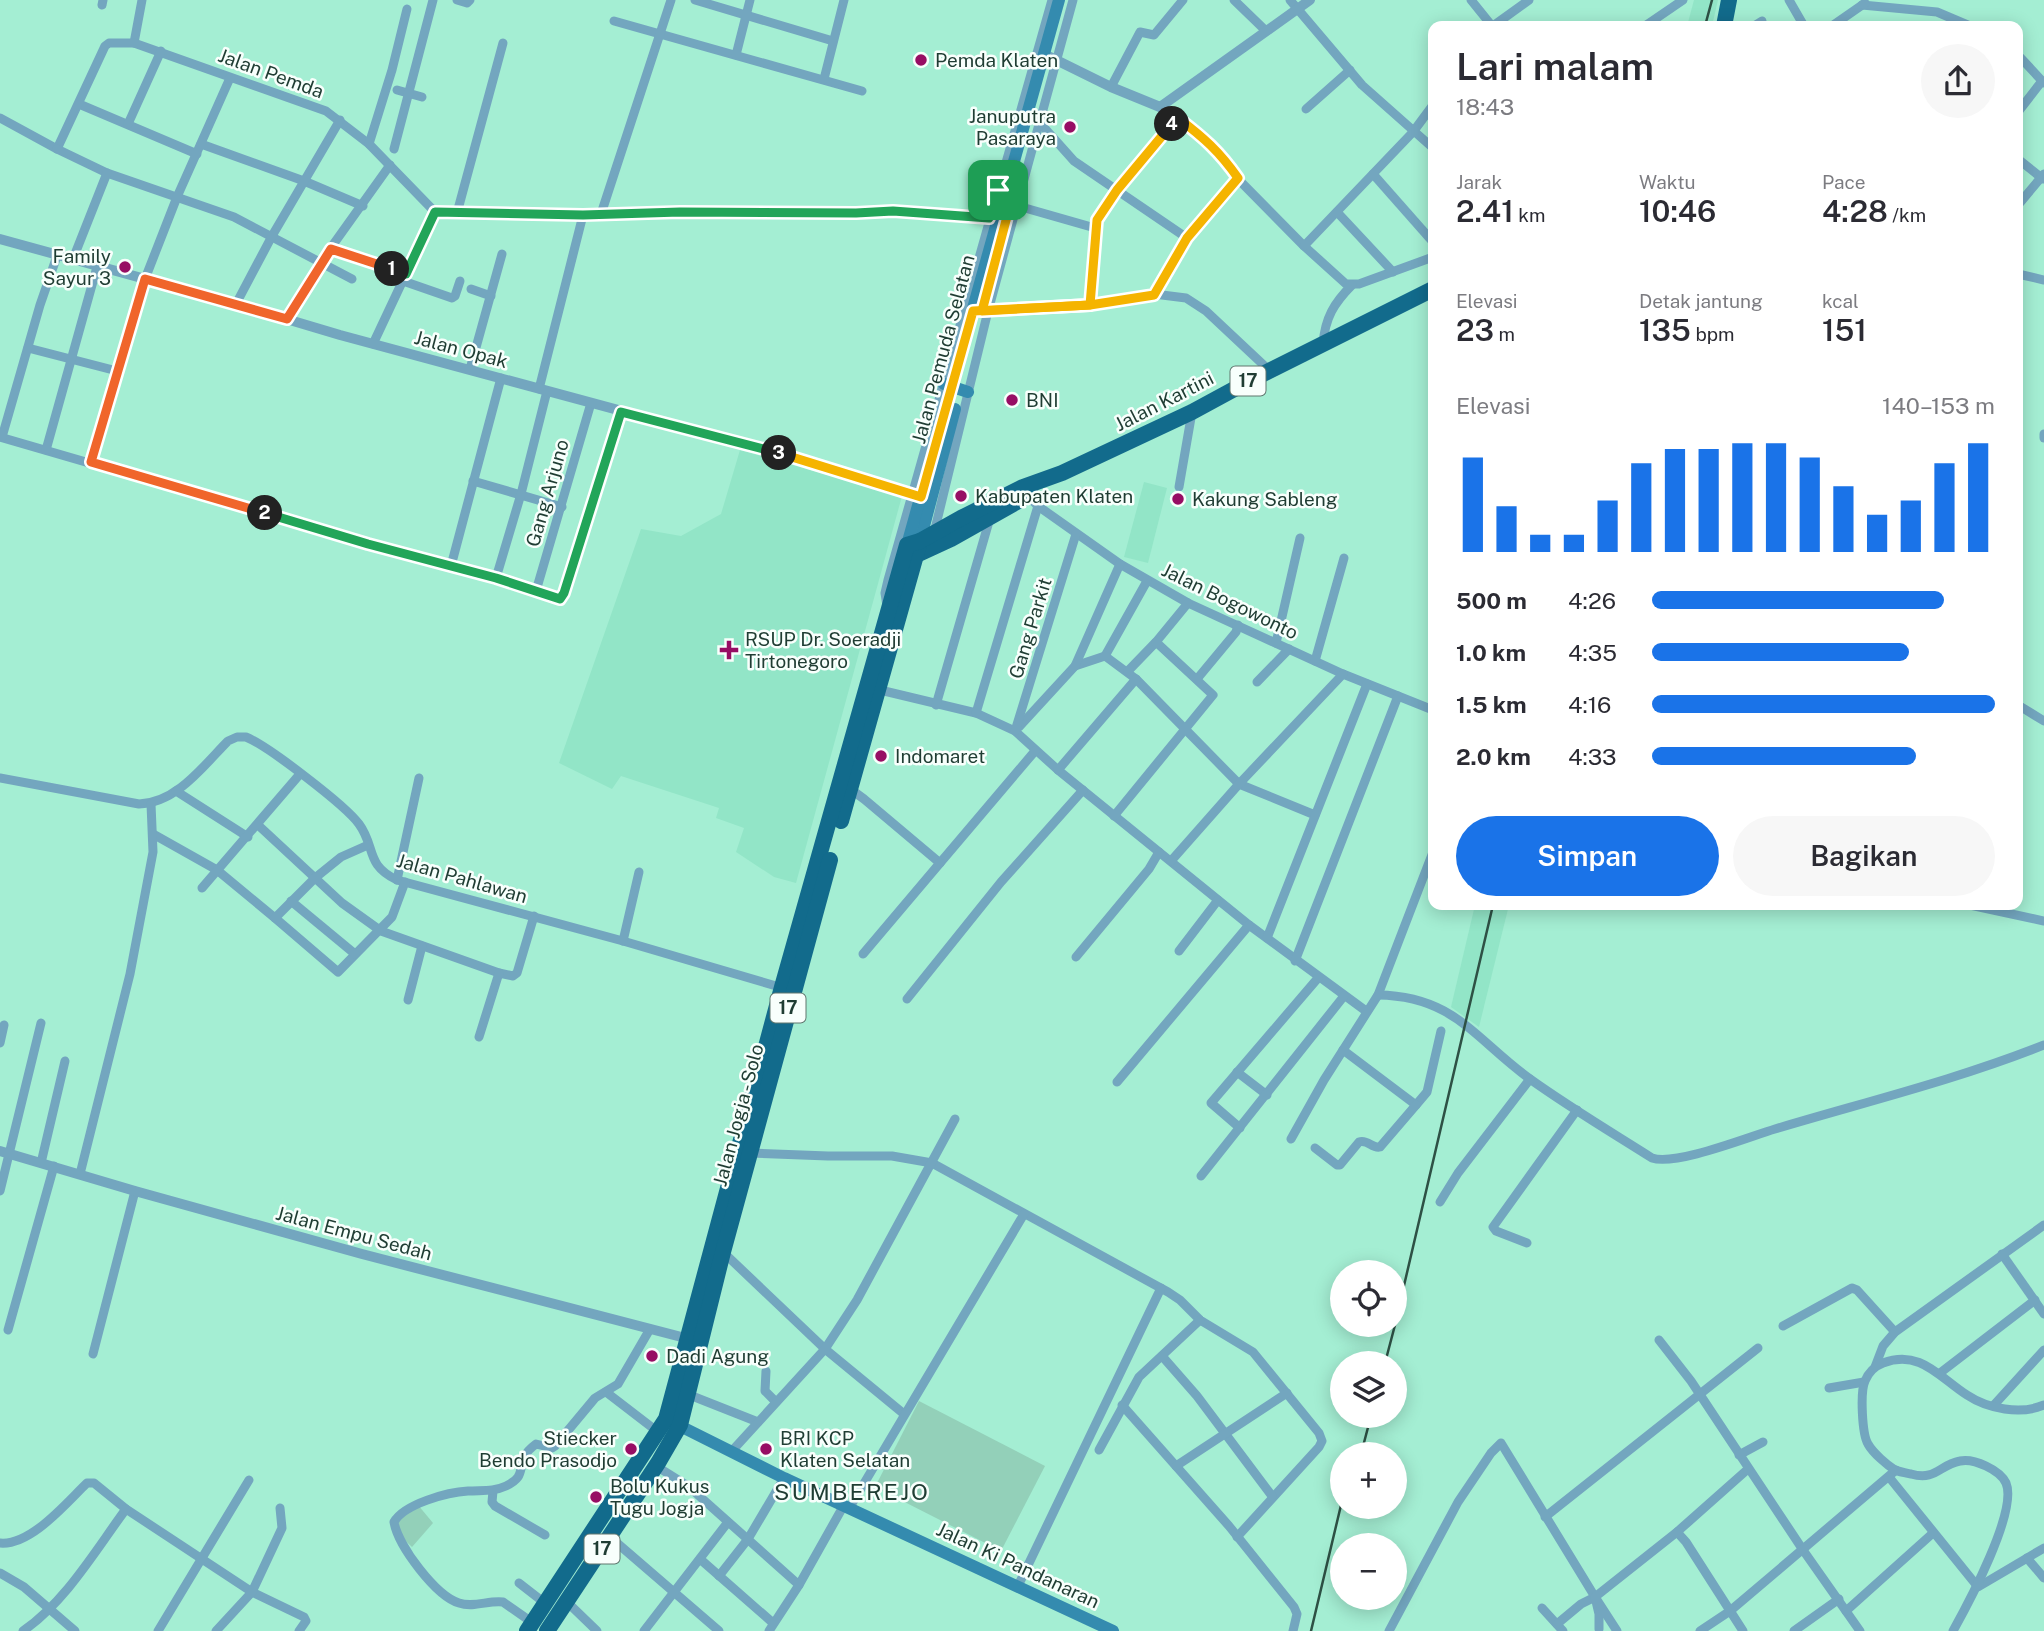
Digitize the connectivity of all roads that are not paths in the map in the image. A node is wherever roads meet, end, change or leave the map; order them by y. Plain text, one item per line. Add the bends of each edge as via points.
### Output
1 (142, 0) edge
2 (433, 0) edge
3 (457, 0) edge
4 (470, 0) edge
5 (671, 0) edge
6 (695, 0) edge
7 (750, 0) edge
8 (844, 0) edge
9 (1052, 0) edge
10 (1059, 0) edge
11 (1066, 0) edge
12 (1073, 0) edge
13 (1182, 0) edge
14 (1234, 0) edge
15 (1310, 0) edge
16 (1471, 0) edge
17 (1529, 0) edge
18 (1683, 0) edge
19 (1729, 0) edge
20 (1789, 0) edge
21 (1866, 2) edge
22 (1294, 5) edge
23 (407, 9) dead end
24 (746, 14) junction
25 (1841, 19) junction
26 (614, 21) dead end
27 (1489, 21) edge
28 (1500, 21) edge
29 (1652, 21) edge
30 (1725, 21) edge
31 (1801, 21) edge
32 (1838, 21) edge
33 (1844, 21) edge
34 (1958, 21) edge
35 (1266, 31) junction
36 (662, 34) junction
37 (833, 41) junction
38 (134, 43) junction
39 (503, 43) dead end
40 (161, 51) junction
41 (736, 55) junction
42 (1050, 57) junction
43 (2023, 60) edge
44 (1350, 70) junction
45 (230, 79) junction
46 (824, 79) junction
47 (2043, 82) edge
48 (1111, 87) junction
49 (397, 90) dead end
50 (862, 91) dead end
51 (408, 94) junction
52 (422, 97) dead end
53 (79, 104) junction
54 (2023, 105) edge
55 (1160, 107) junction
56 (1306, 109) dead end
57 (1428, 112) edge
58 (0, 118) edge
59 (1178, 118) junction
60 (340, 120) junction
61 (1040, 123) junction
62 (128, 124) junction
63 (1413, 132) junction
64 (201, 144) junction
65 (369, 144) junction
66 (1428, 144) edge
67 (57, 149) junction
68 (394, 149) dead end
69 (197, 154) junction
70 (2023, 163) edge
71 (390, 165) junction
72 (107, 173) junction
73 (1373, 174) junction
74 (2043, 177) edge
75 (1238, 178) junction
76 (304, 181) junction
77 (1117, 190) junction
78 (1009, 196) junction
79 (177, 197) junction
80 (2023, 199) edge
81 (363, 206) junction
82 (435, 212) junction
83 (1337, 212) junction
84 (457, 213) junction
85 (601, 214) junction
86 (583, 215) junction
87 (998, 219) junction
88 (1095, 228) junction
89 (272, 236) junction
90 (1428, 236) edge
91 (1187, 238) junction
92 (0, 239) edge
93 (1304, 246) junction
94 (331, 249) junction
95 (502, 254) dead end
96 (57, 256) junction
97 (73, 259) junction
98 (1428, 259) edge
99 (320, 263) junction
100 (97, 267) junction
101 (1393, 272) junction
102 (2023, 275) edge
103 (404, 277) junction
104 (145, 279) junction
105 (352, 279) dead end
106 (2044, 280) edge
107 (460, 281) dead end
108 (1352, 285) junction
109 (471, 289) dead end
110 (1428, 292) edge
111 (1154, 295) junction
112 (491, 296) junction
113 (236, 303) junction
114 (1090, 305) junction
115 (981, 311) junction
116 (287, 319) junction
117 (373, 344) junction
118 (1323, 344) junction
119 (28, 348) junction
120 (72, 358) junction
121 (470, 369) junction
122 (117, 371) junction
123 (1270, 371) junction
124 (501, 378) junction
125 (956, 388) junction
126 (543, 390) junction
127 (591, 403) junction
128 (621, 412) junction
129 (1192, 412) junction
130 (941, 426) junction
131 (1, 437) edge
132 (46, 450) junction
133 (91, 462) junction
134 (1062, 473) junction
135 (473, 481) junction
136 (1179, 487) dead end
137 (521, 494) junction
138 (921, 497) junction
139 (1033, 501) junction
140 (562, 507) junction
141 (990, 518) junction
142 (1076, 534) junction
143 (1300, 538) dead end
144 (921, 546) junction
145 (1344, 558) dead end
146 (1120, 564) junction
147 (451, 566) junction
148 (496, 578) junction
149 (1147, 581) junction
150 (536, 591) junction
151 (1188, 603) junction
152 (887, 611) junction
153 (1238, 625) junction
154 (1156, 642) junction
155 (1276, 643) junction
156 (1289, 649) junction
157 (1105, 656) junction
158 (1315, 661) junction
159 (1075, 666) junction
160 (1128, 671) junction
161 (1343, 674) junction
162 (1136, 679) junction
163 (1197, 679) junction
164 (1257, 682) dead end
165 (1367, 684) junction
166 (880, 690) junction
167 (1398, 696) junction
168 (936, 705) junction
169 (1428, 708) edge
170 (2023, 708) edge
171 (976, 713) junction
172 (2044, 721) edge
173 (1185, 729) junction
174 (1016, 730) junction
175 (1035, 751) junction
176 (1058, 770) junction
177 (300, 774) junction
178 (0, 778) edge
179 (419, 778) dead end
180 (1239, 784) junction
181 (846, 788) junction
182 (1083, 790) junction
183 (176, 791) junction
184 (151, 804) junction
185 (1315, 815) junction
186 (1114, 816) junction
187 (258, 825) junction
188 (153, 834) junction
189 (248, 838) junction
190 (368, 845) junction
191 (1159, 852) junction
192 (1171, 861) junction
193 (940, 863) junction
194 (1428, 865) edge
195 (217, 870) junction
196 (639, 872) dead end
197 (314, 878) junction
198 (401, 881) junction
199 (202, 888) dead end
200 (1218, 900) junction
201 (291, 901) junction
202 (1993, 910) edge
203 (534, 916) junction
204 (275, 918) junction
205 (2044, 921) edge
206 (1249, 925) junction
207 (381, 931) junction
208 (1267, 938) junction
209 (623, 941) junction
210 (422, 946) junction
211 (1179, 951) dead end
212 (355, 954) junction
213 (863, 954) dead end
214 (1076, 957) dead end
215 (1295, 961) junction
216 (499, 973) junction
217 (1318, 978) junction
218 (787, 989) junction
219 (1378, 995) junction
220 (1344, 996) junction
221 (907, 999) dead end
222 (408, 1000) dead end
223 (1366, 1012) junction
224 (41, 1023) dead end
225 (4, 1025) dead end
226 (1441, 1031) dead end
227 (479, 1037) dead end
228 (0, 1043) edge
229 (2044, 1045) edge
230 (1343, 1050) junction
231 (65, 1061) dead end
232 (1237, 1072) junction
233 (1530, 1079) junction
234 (1117, 1082) dead end
235 (1267, 1096) junction
236 (1416, 1105) junction
237 (1577, 1110) junction
238 (955, 1119) dead end
239 (1240, 1128) junction
240 (1291, 1139) dead end
241 (1315, 1148) dead end
242 (5, 1152) edge
243 (750, 1153) junction
244 (41, 1163) junction
245 (932, 1163) junction
246 (54, 1166) junction
247 (80, 1174) junction
248 (1201, 1176) dead end
249 (0, 1191) edge
250 (135, 1191) junction
251 (1440, 1202) dead end
252 (1024, 1214) junction
253 (2044, 1225) edge
254 (1527, 1243) dead end
255 (723, 1252) junction
256 (2003, 1255) junction
257 (1161, 1288) junction
258 (2035, 1300) junction
259 (2044, 1314) edge
260 (1200, 1320) junction
261 (1783, 1326) dead end
262 (650, 1329) junction
263 (8, 1330) dead end
264 (1895, 1332) junction
265 (694, 1340) junction
266 (1659, 1340) dead end
267 (1758, 1348) dead end
268 (825, 1349) junction
269 (2044, 1350) edge
270 (93, 1354) dead end
271 (1163, 1356) junction
272 (1875, 1367) junction
273 (766, 1371) dead end
274 (1940, 1373) junction
275 (1859, 1382) junction
276 (1829, 1388) dead end
277 (606, 1392) junction
278 (1287, 1393) junction
279 (688, 1394) junction
280 (1699, 1394) junction
281 (776, 1402) junction
282 (1122, 1405) junction
283 (1994, 1405) junction
284 (2044, 1405) edge
285 (904, 1414) junction
286 (758, 1422) junction
287 (668, 1426) junction
288 (1224, 1433) junction
289 (1763, 1442) dead end
290 (1099, 1450) dead end
291 (731, 1452) junction
292 (1739, 1455) junction
293 (1176, 1465) junction
294 (656, 1466) junction
295 (1748, 1469) junction
296 (1892, 1474) junction
297 (784, 1478) junction
298 (249, 1480) dead end
299 (493, 1491) junction
300 (1272, 1496) junction
301 (847, 1506) junction
302 (279, 1508) dead end
303 (126, 1509) junction
304 (1545, 1517) junction
305 (728, 1522) junction
306 (1676, 1532) junction
307 (1933, 1533) junction
308 (545, 1535) dead end
309 (610, 1537) junction
310 (1237, 1537) junction
311 (748, 1539) junction
312 (0, 1543) edge
313 (2044, 1548) edge
314 (1803, 1550) junction
315 (2027, 1558) junction
316 (202, 1559) junction
317 (700, 1559) junction
318 (0, 1573) edge
319 (719, 1576) junction
320 (2044, 1578) edge
321 (519, 1583) dead end
322 (799, 1585) junction
323 (1018, 1586) junction
324 (1978, 1587) junction
325 (252, 1592) junction
326 (674, 1592) junction
327 (1595, 1597) junction
328 (1839, 1599) junction
329 (566, 1601) junction
330 (546, 1604) junction
331 (1542, 1608) dead end
332 (49, 1609) junction
333 (1730, 1611) junction
334 (1846, 1611) junction
335 (771, 1627) edge
336 (1614, 1627) edge
337 (536, 1628) edge
338 (1560, 1628) edge
339 (1596, 1630) edge
340 (23, 1631) edge
341 (75, 1631) edge
342 (158, 1631) edge
343 (216, 1631) edge
344 (299, 1631) edge
345 (597, 1631) edge
346 (644, 1631) edge
347 (719, 1631) edge
348 (1113, 1631) edge
349 (1293, 1631) edge
350 (1390, 1631) edge
351 (1700, 1631) edge
352 (1743, 1631) edge
353 (1794, 1631) edge
354 (1860, 1631) edge
355 (1952, 1631) edge

1 - 38 street
2 - 51 street
3 - 4 street
5 - 36 street
6 - 24 street
7 - 24 street
8 - 37 street
9 - 78 street
10 - 42 main road, Jalan Pemuda Selatan
11 - 42 main road, Jalan Pemuda Selatan
12 - 42 street
13 - 48 street via 1154,35 1140,32
14 - 35 street
15 - 22 street
16 - 27 street
17 - 28 street
18 - 29 street
19 - 30 highway
20 - 31 street
21 - 25 street
21 - 34 street via 1937,12
22 - 35 street
22 - 44 street
23 - 65 street
24 - 37 street
24 - 41 street
25 - 32 street
25 - 33 street
26 - 36 street
35 - 55 street
36 - 41 street
36 - 85 street
37 - 46 street
38 - 40 street, Jalan Pemda
38 - 53 street via 105,46
39 - 84 street
40 - 45 street, Jalan Pemda
40 - 62 street
41 - 46 street
42 - 48 street
42 - 61 street
42 - 78 main road, Jalan Pemuda Selatan
43 - 47 street
44 - 56 street
44 - 63 street
45 - 60 street, Jalan Pemda via 312,105
45 - 64 street
46 - 50 street
47 - 54 street
48 - 55 street
49 - 51 street
51 - 52 street
51 - 68 street
53 - 62 street
53 - 67 street
55 - 59 street
57 - 63 street
58 - 67 street
59 - 75 street via 1219,152
59 - 77 street
60 - 65 street, Jalan Pemda
60 - 76 street
61 - 77 street via 1074,161
61 - 78 street
62 - 69 street
63 - 66 street
63 - 73 street
64 - 69 street
64 - 76 street
65 - 71 street, Jalan Pemda
67 - 72 street
69 - 79 street
70 - 74 street
71 - 81 street
71 - 82 street, Jalan Pemda
72 - 79 street
72 - 97 street
73 - 83 street
73 - 90 street
74 - 80 street
75 - 91 street
75 - 93 street
76 - 81 street
76 - 89 street
77 - 88 street
77 - 91 street
78 - 87 main road, Jalan Pemuda Selatan
78 - 88 street
78 - 115 street
79 - 89 street
79 - 104 street
81 - 94 street
82 - 84 street
82 - 103 street
83 - 93 street
83 - 101 street
84 - 86 street
85 - 86 street
85 - 87 street via 893,211
86 - 126 street
87 - 115 main road, Jalan Pemuda Selatan
87 - 125 street
88 - 114 street
89 - 99 street
89 - 113 street
91 - 111 street
92 - 96 street, Jalan Opak
93 - 108 street
94 - 99 street
94 - 103 street
95 - 112 street
96 - 97 street, Jalan Opak
96 - 119 street
97 - 100 street, Jalan Opak
98 - 101 street
99 - 105 street
99 - 116 street
100 - 104 street, Jalan Opak
100 - 120 street
101 - 108 street
102 - 106 street
103 - 107 street via 452,299
103 - 117 street
104 - 113 street, Jalan Opak
104 - 122 street
108 - 118 street via 1327,318
109 - 112 street
110 - 118 highway, Jalan Kartini / 17
111 - 114 street
111 - 123 street via 1196,303
112 - 121 street
113 - 116 street, Jalan Opak
114 - 115 street
115 - 125 main road, Jalan Pemuda Selatan
116 - 117 street, Jalan Opak
117 - 121 street, Jalan Opak
118 - 123 highway, Jalan Kartini / 17
119 - 120 street
119 - 131 street
120 - 122 street
120 - 132 street
121 - 124 street, Jalan Opak
122 - 133 street
123 - 129 highway, Jalan Kartini / 17
124 - 126 street, Jalan Opak
124 - 135 street
125 - 130 main road, Jalan Pemuda Selatan
125 - 144 street
126 - 127 street, Jalan Opak
126 - 137 street
127 - 128 street, Jalan Opak
127 - 140 street, Gang Arjuno
128 - 138 street, Jalan Opak
128 - 150 street via 564,593 560,599
129 - 134 highway, Jalan Kartini / 17
129 - 136 street
130 - 138 main road, Jalan Pemuda Selatan
130 - 138 street
131 - 132 street
132 - 133 street
133 - 147 street
134 - 139 highway, Jalan Kartini / 17
134 - 144 highway, Jalan Kartini / 17 via 961,518
135 - 137 street
135 - 147 street
137 - 140 street
137 - 148 street
138 - 144 main road, Jalan Pemuda Selatan
138 - 152 street via 885,593
139 - 141 highway, Jalan Kartini / 17
139 - 142 street, Jalan Bogowonto
139 - 171 street
140 - 150 street, Gang Arjuno
141 - 144 highway, Jalan Kartini / 17
141 - 168 street
142 - 146 street, Jalan Bogowonto
142 - 174 street, Gang Parkit
143 - 155 street
144 - 152 highway, Jalan Jogja - Solo / 17
144 - 166 highway, Jalan Jogja - Solo / 17
145 - 158 street
146 - 149 street, Jalan Bogowonto
146 - 159 street
147 - 148 street
148 - 150 street
149 - 151 street, Jalan Bogowonto
149 - 157 street
151 - 153 street, Jalan Bogowonto
151 - 154 street
152 - 181 highway, Jalan Jogja - Solo / 17
153 - 155 street, Jalan Bogowonto
153 - 163 street
154 - 160 street
154 - 163 street
155 - 156 street, Jalan Bogowonto
156 - 158 street, Jalan Bogowonto
156 - 164 street
157 - 159 street
157 - 160 street
158 - 161 street, Jalan Bogowonto
159 - 174 street
160 - 162 street
161 - 165 street, Jalan Bogowonto
161 - 180 street
162 - 173 street
162 - 176 street
163 - 173 street via 1213,695
165 - 167 street, Jalan Bogowonto
165 - 185 street
166 - 168 street
166 - 181 highway, Jalan Jogja - Solo / 17
167 - 169 street, Jalan Bogowonto
167 - 215 street
168 - 171 street
170 - 172 street
171 - 174 street
173 - 180 street
173 - 186 street
174 - 175 street
175 - 176 street
175 - 193 street
176 - 182 street
177 - 183 street, Jalan Pahlawan via 258,743 237,737
177 - 187 street
177 - 190 street, Jalan Pahlawan via 353,817
178 - 184 street
179 - 198 street
180 - 185 street
180 - 192 street
181 - 193 street
181 - 218 highway, Jalan Jogja - Solo / 17
182 - 186 street
182 - 221 street
183 - 184 street, Jalan Pahlawan
183 - 189 street
184 - 188 street
185 - 208 street
186 - 191 street
187 - 189 street
187 - 197 street
188 - 195 street
188 - 247 street via 130,974
189 - 195 street
190 - 197 street via 341,857
190 - 198 street, Jalan Pahlawan via 380,870
191 - 192 street
191 - 214 street
192 - 200 street
193 - 213 street
194 - 219 street
195 - 199 street
195 - 204 street
196 - 209 street
197 - 201 street
197 - 207 street
198 - 203 street, Jalan Pahlawan
198 - 207 street via 392,917
200 - 206 street
200 - 211 street
201 - 204 street
201 - 212 street
202 - 205 street
203 - 209 street, Jalan Pahlawan
203 - 216 street via 517,973
204 - 212 street via 337,972
206 - 208 street
206 - 234 street
207 - 210 street
207 - 212 street
208 - 215 street
209 - 218 street, Jalan Pahlawan
210 - 216 street
210 - 222 street
215 - 217 street
216 - 227 street
217 - 220 street
217 - 232 street
218 - 243 highway, Jalan Jogja - Solo / 17
218 - 265 highway, Jalan Jogja - Solo / 17
219 - 223 street
219 - 233 street via 1412,998 1455,1015
220 - 223 street
220 - 235 street
223 - 230 street
224 - 242 street
225 - 228 street
226 - 236 street via 1427,1092
229 - 237 street via 1864,1105 1666,1160 1652,1158
230 - 236 street
230 - 240 street
231 - 244 street
232 - 235 street
232 - 239 street via 1211,1103
233 - 237 street
233 - 251 street
235 - 239 street
236 - 241 street via 1380,1147 1359,1142 1340,1165
237 - 254 street via 1493,1227
238 - 245 street
239 - 248 street
242 - 244 street, Jalan Empu Sedah
242 - 249 street
243 - 245 street via 892,1156
243 - 255 highway, Jalan Jogja - Solo / 17
244 - 246 street, Jalan Empu Sedah
245 - 252 street
245 - 268 street
246 - 247 street, Jalan Empu Sedah
246 - 263 street
247 - 250 street, Jalan Empu Sedah
250 - 262 street, Jalan Empu Sedah
250 - 270 street
252 - 257 street
252 - 285 street
253 - 256 street
255 - 265 highway, Jalan Jogja - Solo / 17
255 - 268 street
256 - 258 street
256 - 264 street
257 - 260 street
257 - 323 street
258 - 259 street
258 - 274 street
260 - 271 street
260 - 278 street via 1253,1352
261 - 264 street via 1852,1289
262 - 265 street, Jalan Empu Sedah
262 - 277 street via 618,1384
264 - 272 street via 1886,1340
265 - 279 highway, Jalan Jogja - Solo / 17
265 - 287 highway, Jalan Jogja - Solo / 17
266 - 280 street
267 - 280 street
268 - 281 street
268 - 285 street
269 - 283 street
271 - 282 street via 1139,1377
271 - 288 street
272 - 274 street via 1906,1359
272 - 275 street
273 - 281 street via 765,1391
274 - 283 street via 1966,1394
275 - 276 street
275 - 296 street via 1866,1440
277 - 287 street
277 - 299 street via 595,1398 555,1446 536,1444 524,1457 522,1473
278 - 288 street
278 - 300 street via 1322,1441
279 - 286 street
279 - 287 highway, Jalan Jogja - Solo / 17
280 - 292 street
280 - 304 street
281 - 286 street
282 - 290 street
282 - 293 street
283 - 284 street via 2024,1410
285 - 301 street
286 - 291 street
287 - 291 main road, Jalan Ki Pandanaran
287 - 294 highway, Jalan Jogja - Solo / 17
287 - 330 highway, Jalan Jogja - Solo / 17
288 - 293 street
288 - 300 street
289 - 292 street
291 - 297 main road, Jalan Ki Pandanaran
292 - 295 street
293 - 310 street
294 - 305 street via 688,1486
294 - 309 highway, Jalan Jogja - Solo / 17
295 - 306 street
295 - 314 street
296 - 307 street
296 - 314 street
296 - 324 street via 1925,1477 1965,1461 1983,1465 2004,1480 2008,1501
297 - 301 main road, Jalan Ki Pandanaran
297 - 311 street
298 - 316 street
299 - 308 street via 495,1506
299 - 337 street via 467,1491 410,1507 398,1515 394,1525 429,1580 449,1598 470,1605 503,1602
300 - 310 street
301 - 322 street
301 - 323 main road, Jalan Ki Pandanaran
302 - 325 street via 282,1528
303 - 312 street via 94,1483 87,1483 36,1530
303 - 316 street
303 - 332 street
304 - 327 street
304 - 350 street via 1501,1443 1458,1502
305 - 311 street
305 - 317 street
306 - 327 street
306 - 333 street
307 - 324 street
307 - 334 street
309 - 326 street
309 - 329 highway, Jalan Jogja - Solo / 17
310 - 349 street via 1294,1607
311 - 319 street
311 - 322 street
313 - 315 street
314 - 328 street
314 - 333 street
315 - 320 street
315 - 324 street
316 - 325 street
316 - 342 street
317 - 319 street
317 - 326 street
318 - 332 street
319 - 335 street
321 - 330 street
322 - 335 street
323 - 348 main road, Jalan Ki Pandanaran
324 - 355 street
325 - 343 street
325 - 344 street via 304,1617
326 - 346 street
326 - 347 street
327 - 336 street
327 - 338 street via 1581,1604
327 - 339 street
328 - 334 street
328 - 353 street
329 - 337 highway, Jalan Jogja - Solo / 17
329 - 345 street
330 - 337 highway, Jalan Jogja - Solo / 17
331 - 338 street
332 - 340 street
332 - 341 street
333 - 351 street
333 - 352 street
334 - 354 street
336 - 339 street

